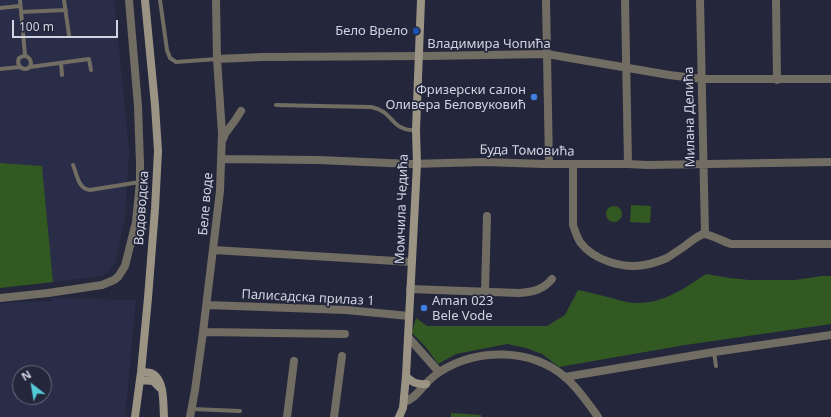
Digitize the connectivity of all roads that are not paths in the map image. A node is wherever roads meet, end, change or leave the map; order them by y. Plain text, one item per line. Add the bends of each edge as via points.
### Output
1 (20, 0) edge
2 (64, 0) edge
3 (129, 0) edge
4 (145, 0) edge
5 (160, 0) edge
6 (216, 0) edge
7 (421, 0) edge
8 (546, 0) edge
9 (625, 0) edge
10 (700, 0) edge
11 (776, 0) edge
12 (20, 6) junction
13 (0, 8) edge
14 (66, 10) junction
15 (21, 12) junction
16 (69, 35) dead end
17 (547, 54) junction
18 (25, 55) junction
19 (420, 56) junction
20 (217, 59) junction
21 (61, 63) junction
22 (20, 67) junction
23 (30, 67) junction
24 (626, 68) junction
25 (0, 69) edge
26 (91, 70) dead end
27 (62, 75) dead end
28 (702, 79) junction
29 (831, 79) edge
30 (777, 80) junction
31 (276, 105) dead end
32 (241, 111) dead end
33 (416, 130) junction
34 (222, 142) junction
35 (222, 159) junction
36 (831, 162) edge
37 (73, 164) dead end
38 (417, 164) junction
39 (549, 164) junction
40 (573, 164) junction
41 (628, 164) junction
42 (703, 164) junction
43 (140, 182) junction
44 (487, 216) dead end
45 (705, 234) junction
46 (831, 244) edge
47 (214, 250) junction
48 (412, 262) junction
49 (552, 279) dead end
50 (410, 289) junction
51 (484, 292) junction
52 (0, 298) edge
53 (207, 305) junction
54 (409, 316) junction
55 (203, 332) junction
56 (346, 334) dead end
57 (831, 335) edge
58 (408, 337) junction
59 (714, 352) junction
60 (342, 356) dead end
61 (294, 361) dead end
62 (716, 366) dead end
63 (439, 372) junction
64 (140, 376) junction
65 (406, 376) junction
66 (565, 377) junction
67 (426, 384) junction
68 (404, 402) junction
69 (240, 411) dead end
70 (191, 413) edge
71 (135, 417) edge
72 (164, 417) edge
73 (287, 417) edge
74 (334, 417) edge
75 (398, 417) edge
76 (598, 417) edge

1 - 12 lane
2 - 14 lane
3 - 43 street, Водоводска via 138,106
4 - 64 street, Водоводска via 158,151
5 - 20 lane via 170,58 176,62
6 - 20 street, Беле воде
7 - 19 street, Момчила Чедића
8 - 17 street
9 - 24 street
10 - 28 street, Милана Делића
11 - 30 street
12 - 13 lane
12 - 15 lane
14 - 15 lane
14 - 16 lane
15 - 18 lane
17 - 19 street, Владимира Чопића
17 - 24 street, Владимира Чопића
17 - 39 street
18 - 22 lane via 19,58
18 - 23 lane via 30,58
19 - 20 street, Владимира Чопића
19 - 33 street, Момчила Чедића
20 - 34 street, Беле воде
21 - 23 lane
21 - 26 lane via 89,59
21 - 27 lane
22 - 23 lane
22 - 25 lane
24 - 28 street, Владимира Чопића
24 - 41 street
28 - 30 street, Владимира Чопића
28 - 42 street, Милана Делића
29 - 30 street, Владимира Чопића
31 - 33 lane via 371,107 383,111 400,128
32 - 34 street
33 - 38 street, Момчила Чедића
34 - 35 street, Беле воде
35 - 38 street, Буда Томовића
35 - 47 street, Беле воде
36 - 42 street, Буда Томовића
37 - 43 lane via 80,184 86,190
38 - 39 street, Буда Томовића
38 - 48 street, Момчила Чедића
39 - 40 street, Буда Томовића
40 - 41 street, Буда Томовића
40 - 45 street via 573,225 580,241 598,256 625,265 643,265 666,258
41 - 42 street, Буда Томовића
42 - 45 street, Милана Делића
43 - 52 street, Водоводска via 136,222 125,266 118,277 102,285
44 - 51 street
45 - 46 street via 731,244
47 - 48 street
47 - 53 street, Беле воде
48 - 50 street, Момчила Чедића
49 - 51 street via 541,289 531,292
50 - 51 street
50 - 54 street, Момчила Чедића
53 - 54 street, Палисадска прилаз 1
53 - 55 street, Беле воде
54 - 58 street, Момчила Чедића
55 - 56 street
55 - 70 street, Беле воде
57 - 59 street
58 - 63 street
58 - 65 street, Момчила Чедића
59 - 62 lane
59 - 66 street
60 - 74 street
61 - 73 street
63 - 66 street via 463,360 496,354 535,360
63 - 67 street
64 - 71 street, Водоводска
64 - 72 street via 150,373 159,380
65 - 67 street via 414,383
65 - 68 street, Момчила Чедића
66 - 76 street
67 - 68 street
68 - 75 street, Момчила Чедића
69 - 70 lane, Беле воде

